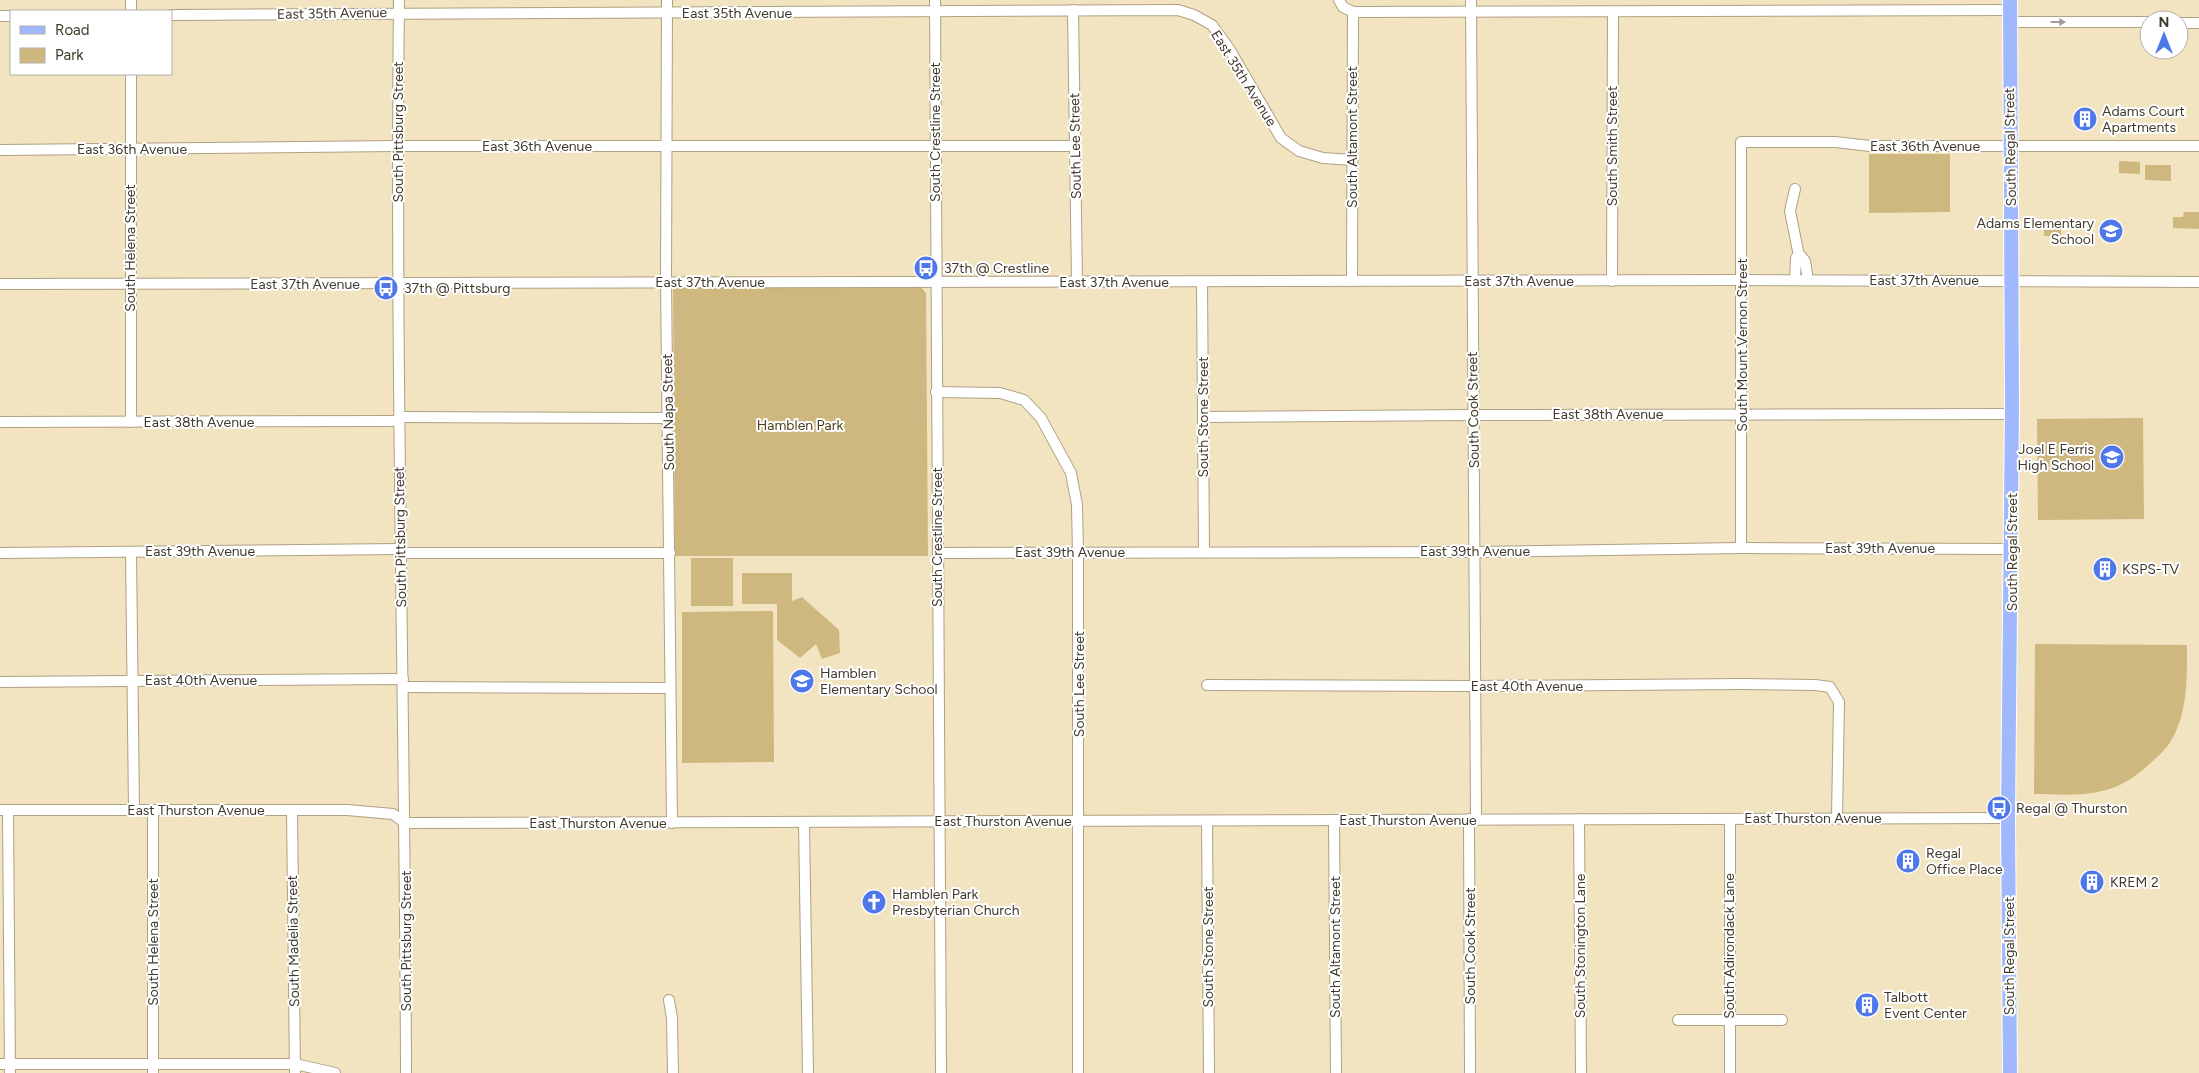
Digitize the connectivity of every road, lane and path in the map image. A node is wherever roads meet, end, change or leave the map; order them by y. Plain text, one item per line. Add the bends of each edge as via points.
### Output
1 (399, 0) edge
2 (667, 0) edge
3 (934, 0) edge
4 (1339, 0) edge
5 (1471, 5) edge
6 (1073, 10) junction
7 (2010, 11) edge
8 (399, 12) junction
9 (934, 12) junction
10 (1353, 12) junction
11 (1613, 12) junction
12 (667, 13) junction
13 (172, 15) edge
14 (2139, 21) edge
15 (130, 75) edge
16 (1741, 142) joint
17 (397, 146) junction
18 (666, 146) junction
19 (1075, 146) junction
20 (2010, 146) junction
21 (2199, 146) edge
22 (935, 147) junction
23 (0, 150) edge
24 (130, 150) junction
25 (1352, 160) junction
26 (1795, 189) dead end
27 (1799, 256) junction
28 (1742, 280) junction
29 (1794, 280) junction
30 (1808, 280) junction
31 (2012, 280) junction
32 (1352, 281) junction
33 (1472, 281) junction
34 (1612, 281) junction
35 (666, 282) junction
36 (936, 282) junction
37 (1076, 282) junction
38 (1202, 282) junction
39 (2199, 282) edge
40 (0, 284) edge
41 (129, 284) junction
42 (397, 284) junction
43 (936, 392) junction
44 (1473, 414) junction
45 (1742, 414) junction
46 (2012, 414) junction
47 (1203, 417) junction
48 (667, 418) junction
49 (399, 419) junction
50 (0, 422) edge
51 (131, 422) junction
52 (1742, 548) junction
53 (2012, 549) junction
54 (400, 551) junction
55 (0, 552) edge
56 (130, 552) junction
57 (670, 552) junction
58 (1078, 552) junction
59 (1204, 552) junction
60 (1476, 552) junction
61 (938, 553) junction
62 (132, 681) junction
63 (0, 682) edge
64 (403, 683) junction
65 (1207, 685) dead end
66 (1474, 686) junction
67 (670, 688) junction
68 (4, 810) edge
69 (134, 810) junction
70 (152, 810) junction
71 (292, 810) junction
72 (1837, 818) junction
73 (2008, 818) junction
74 (1579, 819) junction
75 (1730, 819) junction
76 (1206, 820) junction
77 (1334, 820) junction
78 (1472, 820) junction
79 (1080, 821) junction
80 (939, 822) junction
81 (405, 823) junction
82 (804, 823) junction
83 (672, 824) junction
84 (4, 919) edge
85 (669, 1000) dead end
86 (1678, 1020) dead end
87 (1729, 1020) junction
88 (1782, 1020) dead end
89 (7, 1067) edge
90 (153, 1068) edge
91 (295, 1068) edge
92 (336, 1073) edge
93 (406, 1073) edge
94 (673, 1073) edge
95 (808, 1073) edge
96 (941, 1073) edge
97 (1078, 1073) edge
98 (1209, 1073) edge
99 (1336, 1073) edge
100 (1470, 1073) edge
101 (1580, 1073) edge
102 (1730, 1073) edge
103 (2010, 1073) edge

1 - 8 street, South Pittsburg Street
2 - 12 street, South Napa Street
3 - 9 street, South Crestline Street
4 - 10 street via 1343,8
5 - 10 street
5 - 11 street
5 - 33 street, South Cook Street
6 - 9 street, East 35th Avenue
6 - 19 street, South Lee Street
6 - 25 street, East 35th Avenue via 1178,10 1200,18 1212,25 1230,50 1281,138 1299,150 1323,158
7 - 11 street
7 -> 14 street
7 - 20 main road, South Regal Street
8 - 12 street, East 35th Avenue
8 - 13 street, East 35th Avenue
8 - 17 street, South Pittsburg Street
9 - 12 street, East 35th Avenue
9 - 22 street, South Crestline Street
10 - 25 street, South Altamont Street
11 - 34 street, South Smith Street
12 - 18 street, South Napa Street
15 - 24 street, South Helena Street
16 - 20 street, East 36th Avenue
16 - 28 street, South Mount Vernon Street
17 - 18 street, East 36th Avenue
17 - 24 street, East 36th Avenue
17 - 42 street, South Pittsburg Street
18 - 22 street, East 36th Avenue
18 - 35 street, South Napa Street
19 - 22 street, East 36th Avenue
19 - 37 street, South Lee Street
20 - 21 street, East 36th Avenue
20 - 31 main road, South Regal Street
22 - 36 street, South Crestline Street
23 - 24 street, East 36th Avenue
24 - 41 street, South Helena Street
25 - 32 street, South Altamont Street
26 - 27 street via 1790,211
27 - 29 street via 1796,258
27 - 30 street via 1804,258
28 - 29 street, East 37th Avenue
28 - 34 street, East 37th Avenue
28 - 45 street, South Mount Vernon Street
29 - 30 street, East 37th Avenue
30 - 31 street, East 37th Avenue
31 - 39 street, East 37th Avenue
31 - 46 main road, South Regal Street
32 - 33 street, East 37th Avenue
32 - 38 street, East 37th Avenue
33 - 34 street, East 37th Avenue
33 - 44 street, South Cook Street
35 - 36 street, East 37th Avenue
35 - 42 street, East 37th Avenue
35 - 48 street, South Napa Street
36 - 37 street, East 37th Avenue
36 - 43 street, South Crestline Street
37 - 38 street, East 37th Avenue
38 - 47 street, South Stone Street
40 - 41 street, East 37th Avenue
41 - 42 street, East 37th Avenue
41 - 51 street, South Helena Street
42 - 49 street, South Pittsburg Street
43 - 58 street, South Lee Street via 1000,393 1024,400 1041,418 1072,473 1078,505
43 - 61 street, South Crestline Street
44 - 45 street, East 38th Avenue
44 - 47 street, East 38th Avenue
44 - 60 street, South Cook Street
45 - 46 street, East 38th Avenue
45 - 52 street, South Mount Vernon Street
46 - 53 main road, South Regal Street
47 - 59 street, South Stone Street
48 - 49 street, East 38th Avenue
48 - 57 street, South Napa Street
49 - 51 street, East 38th Avenue
49 - 54 street, South Pittsburg Street
50 - 51 street, East 38th Avenue
52 - 53 street, East 39th Avenue
52 - 60 street, East 39th Avenue
53 - 73 main road, South Regal Street
54 - 56 street, East 39th Avenue
54 - 57 street, East 39th Avenue
54 - 64 street, South Pittsburg Street
55 - 56 street, East 39th Avenue
56 - 62 street
57 - 67 street, South Napa Street
58 - 59 street, East 39th Avenue
58 - 61 street, East 39th Avenue
58 - 79 street, South Lee Street
59 - 60 street, East 39th Avenue
60 - 66 street, South Cook Street
61 - 80 street, South Crestline Street
62 - 63 street, East 40th Avenue
62 - 64 street, East 40th Avenue
62 - 69 street
64 - 67 street, East 40th Avenue
64 - 81 street, South Pittsburg Street
65 - 66 street, East 40th Avenue
66 - 72 street, East 40th Avenue via 1830,687 1839,702
66 - 78 street, South Cook Street
67 - 83 street, South Napa Street
68 - 69 street, East Thurston Avenue
68 - 84 street
69 - 70 street, East Thurston Avenue
70 - 71 street, East Thurston Avenue
70 - 90 street, South Helena Street
71 - 81 street, East Thurston Avenue via 375,811 393,814
71 - 91 street, South Madelia Street
72 - 73 street, East Thurston Avenue
72 - 75 street, East Thurston Avenue
73 - 103 main road, South Regal Street
74 - 75 street, East Thurston Avenue
74 - 78 street, East Thurston Avenue
74 - 101 street, South Stonington Lane
75 - 87 street, South Adirondack Lane
76 - 77 street, East Thurston Avenue
76 - 79 street, East Thurston Avenue
76 - 98 street, South Stone Street
77 - 78 street, East Thurston Avenue
77 - 99 street, South Altamont Street
78 - 100 street, South Cook Street
79 - 80 street, East Thurston Avenue
79 - 97 street, South Lee Street via 1077,833
80 - 82 street, East Thurston Avenue
80 - 96 street, South Crestline Street
81 - 83 street, East Thurston Avenue
81 - 93 street, South Pittsburg Street
82 - 83 street, East Thurston Avenue
82 - 95 street
84 - 89 street
85 - 94 street
86 - 87 street
87 - 88 street
87 - 102 street, South Adirondack Lane
89 - 90 street
90 - 91 street
91 - 92 street

